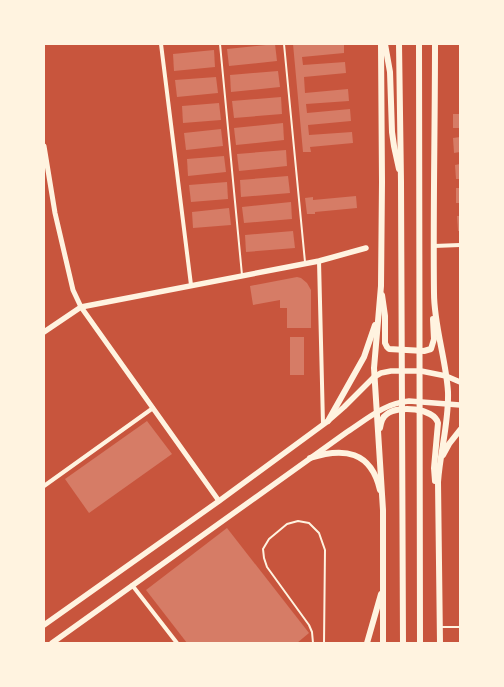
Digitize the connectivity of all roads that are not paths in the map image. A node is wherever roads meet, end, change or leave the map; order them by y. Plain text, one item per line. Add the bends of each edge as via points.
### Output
1 (161, 44) edge
2 (220, 44) edge
3 (284, 44) edge
4 (381, 44) edge
5 (385, 44) edge
6 (400, 44) edge
7 (419, 44) edge
8 (436, 44) edge
9 (44, 146) edge
10 (401, 182) junction
11 (460, 245) edge
12 (434, 246) junction
13 (366, 248) dead end
14 (319, 260) junction
15 (305, 263) junction
16 (242, 275) junction
17 (191, 285) junction
18 (381, 286) junction
19 (434, 295) junction
20 (81, 307) junction
21 (379, 312) junction
22 (44, 332) edge
23 (446, 376) junction
24 (374, 377) junction
25 (460, 382) edge
26 (448, 403) junction
27 (460, 405) edge
28 (153, 408) junction
29 (377, 412) junction
30 (326, 422) junction
31 (460, 430) edge
32 (380, 447) junction
33 (310, 458) junction
34 (439, 466) junction
35 (44, 486) edge
36 (438, 490) junction
37 (219, 501) junction
38 (383, 510) junction
39 (132, 585) junction
40 (383, 586) junction
41 (44, 624) edge
42 (440, 627) junction
43 (460, 627) edge
44 (52, 643) edge
45 (177, 643) edge
46 (313, 643) edge
47 (324, 643) edge
48 (367, 643) edge
49 (383, 643) edge
50 (403, 643) edge
51 (420, 643) edge
52 (440, 643) edge

1 - 17 street
2 - 16 lane
3 - 15 lane
4 - 18 main road
5 - 10 main road via 390,72 394,146
6 - 10 main road
7 - 51 main road
8 - 12 main road
9 - 20 street via 55,213 73,290
10 - 50 main road
11 - 12 street
12 - 19 main road
13 - 14 main road
14 - 15 main road
14 - 30 street
15 - 16 main road
16 - 17 main road
17 - 20 main road
18 - 19 main road via 385,345 393,350 431,349 434,339
18 - 21 main road
19 - 23 main road
20 - 22 main road
20 - 28 street
21 - 24 main road
21 - 30 main road via 364,357
23 - 24 main road via 416,371 386,372
23 - 25 main road
23 - 26 main road
24 - 29 main road
24 - 30 main road
26 - 27 main road
26 - 29 main road via 401,402
26 - 34 main road via 447,427
28 - 35 street
28 - 37 street
29 - 32 main road
29 - 33 main road
30 - 37 main road
31 - 34 main road via 449,444
32 - 36 main road via 381,422 386,414 409,409 432,414 438,423 434,468
32 - 38 main road
33 - 38 main road via 333,452 359,457 372,469 382,498
33 - 39 main road
34 - 36 main road
36 - 42 main road
37 - 41 main road
38 - 40 main road
39 - 44 main road
39 - 45 street
40 - 48 main road
40 - 49 main road
42 - 43 lane
42 - 52 main road
46 - 47 lane via 309,625 267,567 264,558 263,549 269,539 287,524 298,521 309,523 319,533 325,550

